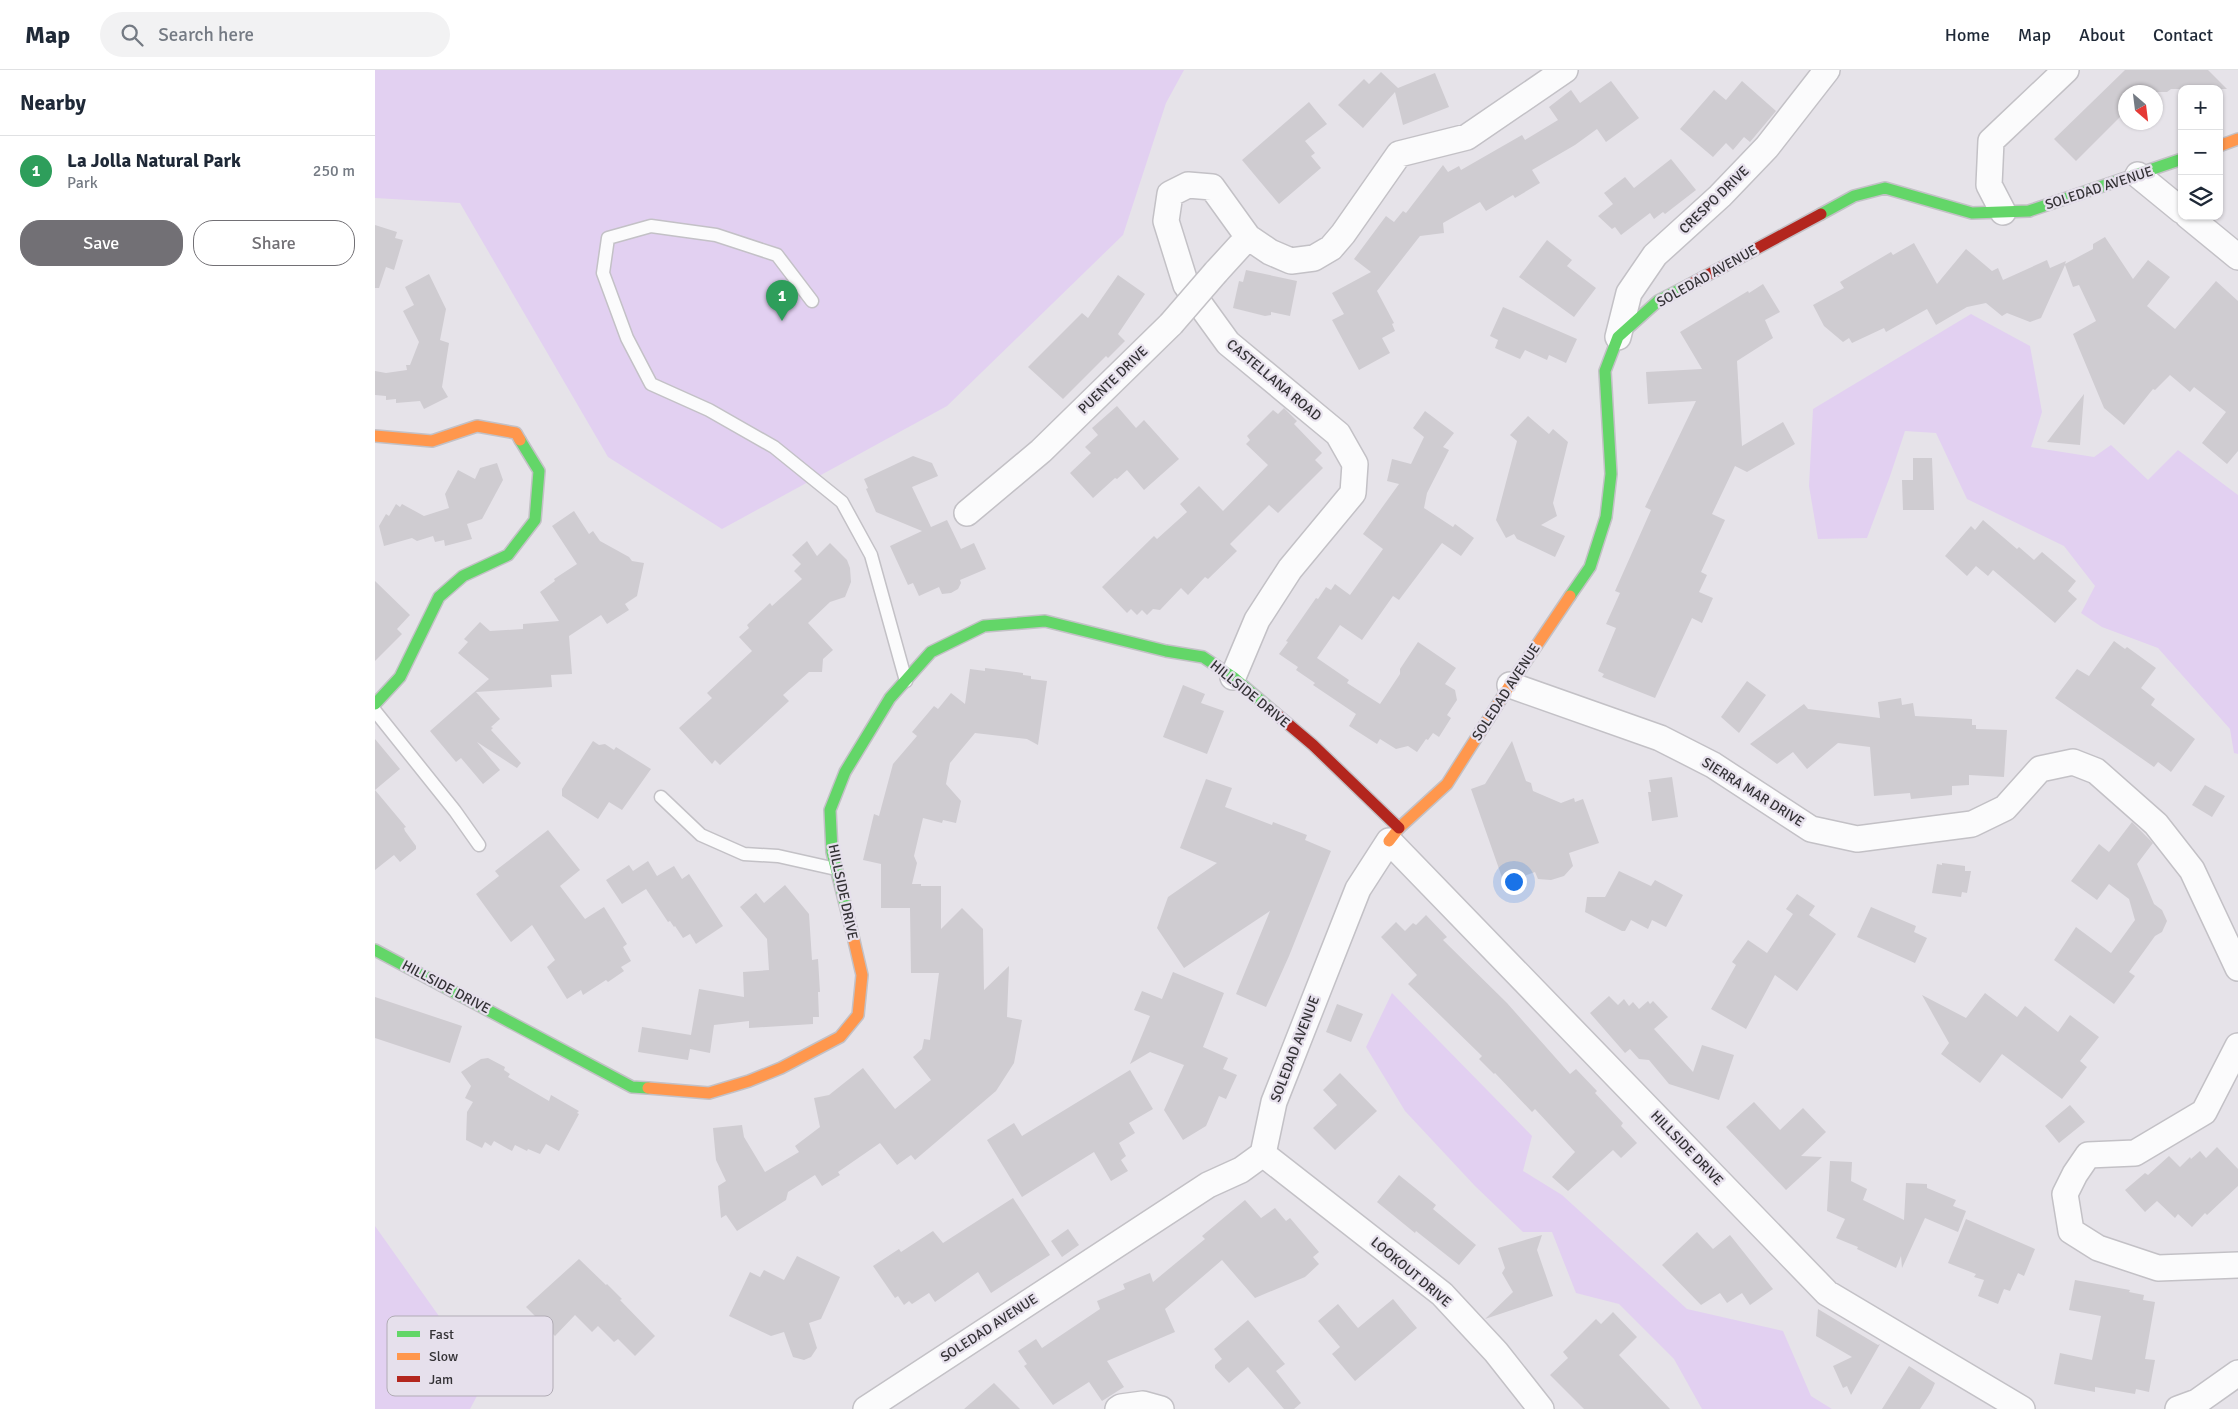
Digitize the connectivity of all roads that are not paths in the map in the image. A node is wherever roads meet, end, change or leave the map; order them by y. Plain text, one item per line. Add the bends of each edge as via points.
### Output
1 (1565, 70) edge
2 (1827, 70) edge
3 (2066, 70) edge
4 (2238, 139) edge
5 (2223, 145) edge
6 (2178, 161) edge
7 (2138, 175) junction
8 (2178, 208) edge
9 (2003, 212) junction
10 (2194, 220) edge
11 (1248, 237) junction
12 (2238, 257) edge
13 (812, 301) dead end
14 (1618, 337) junction
15 (375, 436) edge
16 (967, 513) dead end
17 (1233, 677) junction
18 (906, 681) junction
19 (1510, 685) junction
20 (375, 704) edge
21 (375, 711) edge
22 (661, 797) dead end
23 (1394, 834) junction
24 (479, 845) dead end
25 (836, 869) junction
26 (375, 950) edge
27 (2238, 968) edge
28 (2238, 1046) edge
29 (1263, 1154) junction
30 (2238, 1265) edge
31 (2238, 1373) edge
32 (866, 1409) edge
33 (1119, 1409) edge
34 (1161, 1409) edge
35 (1541, 1409) edge
36 (2022, 1409) edge
37 (2178, 1409) edge

1 - 11 street, CASTELLANA ROAD via 1467,137 1399,154 1343,234 1331,248 1315,258 1291,261
2 - 14 street, CRESPO DRIVE via 1767,147 1720,196 1655,255 1629,294
3 - 9 street via 1991,140 1989,185
4 - 5 street
6 - 7 street, SOLEDAD AVENUE
7 - 8 street
7 - 9 street, SOLEDAD AVENUE via 2029,211
9 - 14 street, SOLEDAD AVENUE via 1972,213 1885,188 1854,196 1658,301
10 - 12 street
11 - 16 street, PUENTE DRIVE, bridge via 1171,324 1041,451
11 - 17 street, CASTELLANA ROAD via 1212,187 1188,185 1170,194 1166,221 1186,285 1228,343 1338,434 1355,464 1353,493 1290,568 1257,620
13 - 18 lane via 777,255 716,235 651,226 608,238 603,273 627,338 651,384 709,410 774,446 842,502 871,555
14 - 19 street, SOLEDAD AVENUE via 1605,371 1611,474 1606,517 1590,567
15 - 20 street via 432,441 477,426 516,433 539,471 535,520 508,556 463,576 439,597 400,677
17 - 18 street, HILLSIDE DRIVE via 1203,657 1045,621 984,626 931,652
17 - 23 street, HILLSIDE DRIVE via 1313,745
18 - 25 street, HILLSIDE DRIVE via 891,698 845,772 830,810
19 - 23 street, SOLEDAD AVENUE via 1447,784
19 - 27 street, SIERRA MAR DRIVE via 1660,738 1713,765 1811,828 1857,839 1972,824 2005,808 2040,770 2073,762 2096,770 2156,824 2192,870
21 - 24 lane
22 - 25 lane via 701,836 744,854 778,856
23 - 29 street, SOLEDAD AVENUE via 1355,898 1274,1102
23 - 36 street, HILLSIDE DRIVE via 1827,1293
25 - 26 street, HILLSIDE DRIVE via 862,975 857,1015 840,1037 749,1082 709,1093 632,1087
28 - 30 street via 2204,1112 2135,1153 2088,1155 2065,1194 2071,1231 2097,1248 2158,1268
29 - 32 street, SOLEDAD AVENUE via 1241,1170 1208,1185
29 - 35 street, LOOKOUT DRIVE via 1442,1294 1496,1352
31 - 37 street via 2197,1402
33 - 34 street via 1143,1404

